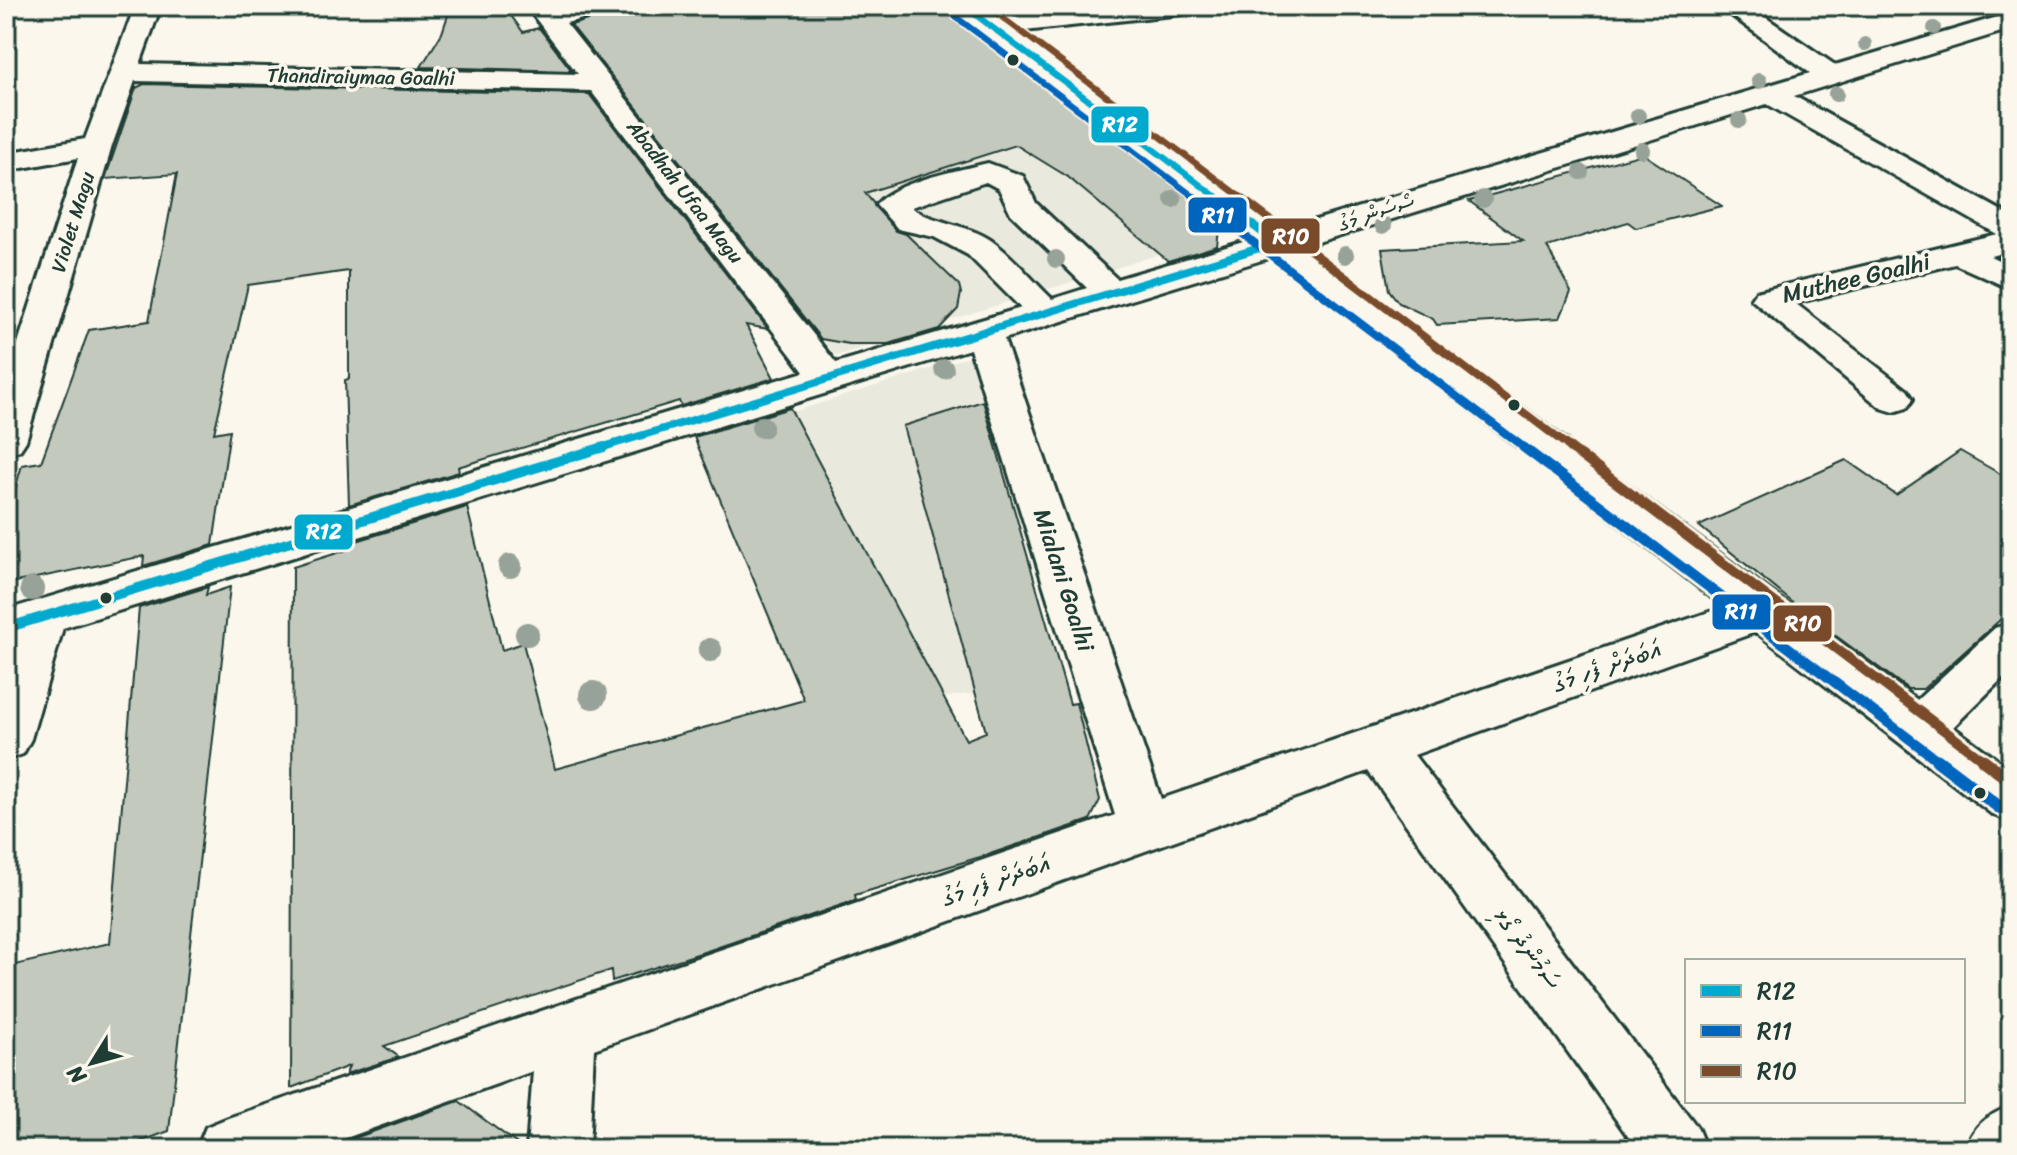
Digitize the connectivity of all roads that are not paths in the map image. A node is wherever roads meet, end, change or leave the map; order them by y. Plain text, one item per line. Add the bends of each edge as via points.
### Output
1 (148, 6) edge
2 (605, 6) edge
3 (964, 6) edge
4 (1182, 6) edge
5 (1732, 6) edge
6 (544, 13) edge
7 (2011, 21) edge
8 (990, 27) junction
9 (123, 72) junction
10 (1831, 75) junction
11 (600, 83) junction
12 (1770, 94) junction
13 (97, 146) junction
14 (6, 162) edge
15 (2011, 229) edge
16 (2011, 241) edge
17 (1276, 243) junction
18 (1960, 254) junction
19 (2011, 279) edge
20 (1112, 293) junction
21 (1046, 313) junction
22 (985, 332) junction
23 (829, 379) junction
24 (1894, 399) dead end
25 (6, 441) edge
26 (1764, 611) junction
27 (25, 622) edge
28 (2011, 641) edge
29 (1919, 729) junction
30 (6, 739) edge
31 (1378, 746) junction
32 (2011, 799) edge
33 (1145, 827) junction
34 (565, 1030) junction
35 (2011, 1137) edge
36 (228, 1149) edge
37 (558, 1149) edge
38 (1675, 1149) edge
39 (1996, 1149) edge

1 - 9 street, Violet Magu
2 - 6 street
3 - 8 street
4 - 8 street
5 - 10 street
6 - 11 street, Abadhah Ufaa Magu
7 - 10 street, ސޯސަން މަގު
8 - 17 street
9 - 11 street, Thandiraiymaa Goalhi
9 - 13 street, Violet Magu
10 - 12 street, ސޯސަން މަގު
11 - 23 street, Abadhah Ufaa Magu
12 - 15 street
12 - 17 street, ސޯސަން މަގު
13 - 14 street
13 - 25 street, Violet Magu
16 - 18 street, Muthee Goalhi
17 - 20 street, ސޯސަން މަގު
17 - 26 street
18 - 19 street, Muthee Goalhi
18 - 24 street, Muthee Goalhi via 1768,299
20 - 21 street, ސޯސަން މަގު
20 - 21 street via 1022,207 1012,183 988,172 892,205 909,222 945,230 980,248
21 - 22 street, ސޯސަން މަގު
22 - 23 street, ސޯސަން މަގު
22 - 33 street, Mialani Goalhi
23 - 27 street, ސޯސަން މަގު
26 - 29 street
26 - 31 street, އަބަދަށް ފެހި މަގު
27 - 30 street
28 - 29 street
29 - 32 street
31 - 33 street, އަބަދަށް ފެހި މަގު
31 - 38 street, ސަމުންދު ގޯޅި
33 - 34 street, އަބަދަށް ފެހި މަގު
34 - 36 street, އަބަދަށް ފެހި މަގު
34 - 37 street
35 - 39 street

